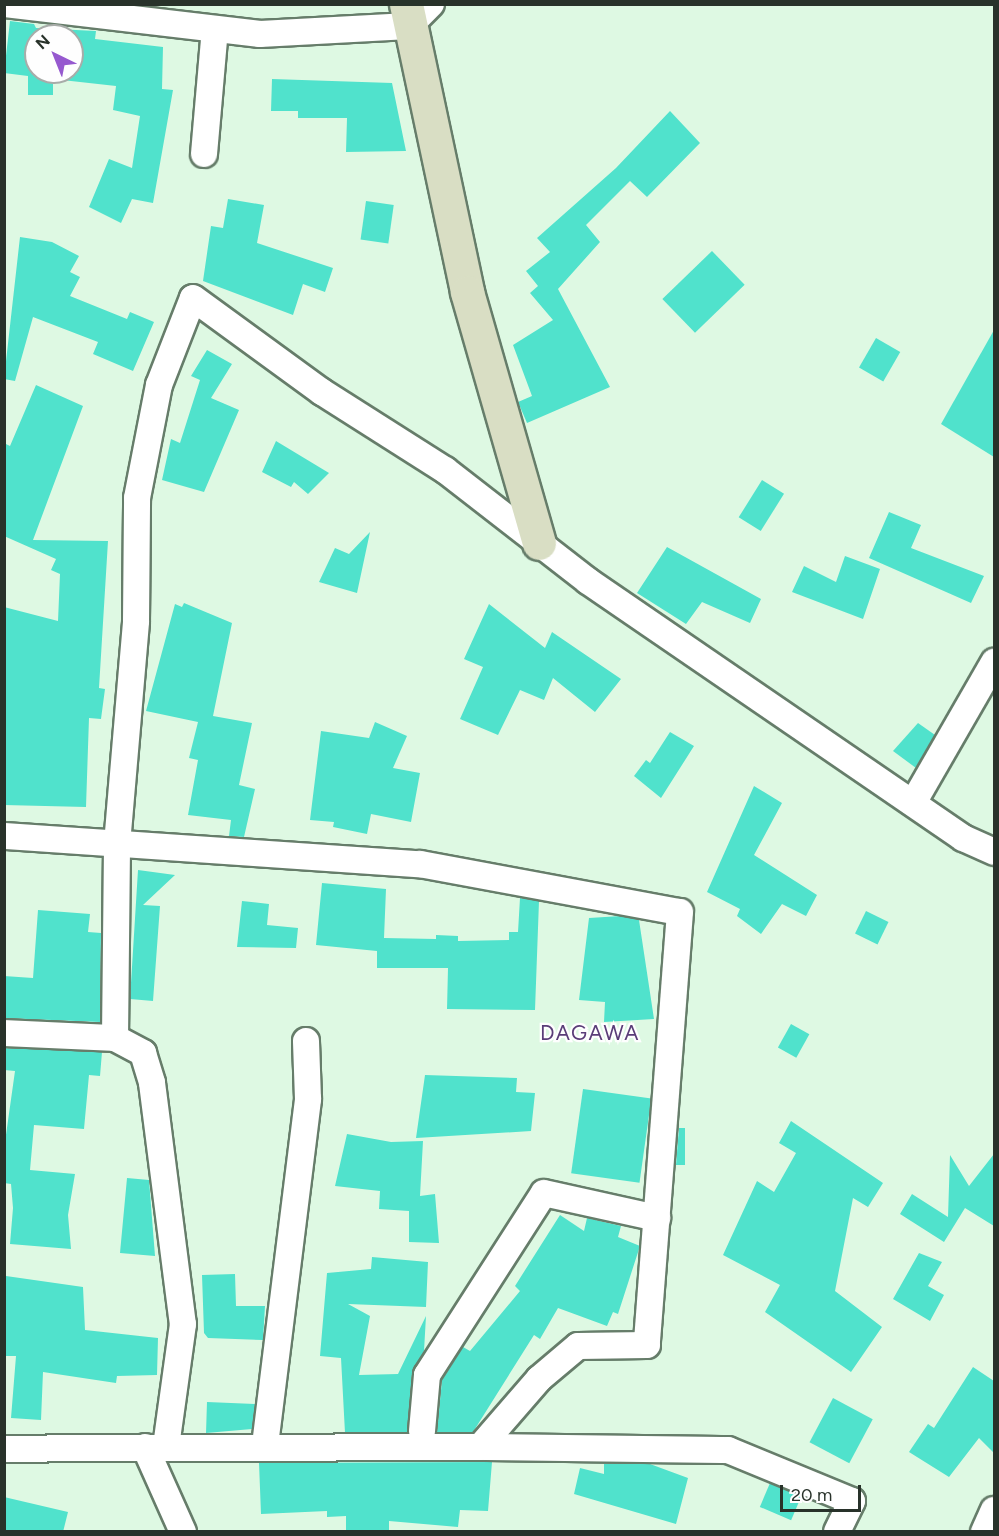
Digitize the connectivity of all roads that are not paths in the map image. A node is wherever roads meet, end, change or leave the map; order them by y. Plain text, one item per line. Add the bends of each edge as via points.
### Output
1 (5, 4) edge
2 (415, 12) edge
3 (215, 29) junction
4 (204, 153) dead end
5 (539, 543) junction
6 (994, 662) edge
7 (913, 802) junction
8 (4, 836) edge
9 (117, 844) junction
10 (994, 852) edge
11 (4, 1033) edge
12 (115, 1038) junction
13 (306, 1041) dead end
14 (657, 1218) junction
15 (422, 1431) dead end
16 (264, 1445) junction
17 (156, 1446) junction
18 (480, 1447) junction
19 (4, 1449) edge
20 (994, 1510) edge
21 (183, 1532) edge
22 (837, 1532) edge
23 (984, 1532) edge

1 - 3 street
2 - 3 street via 260,34
2 - 5 street via 467,292
3 - 4 street
5 - 7 street
5 - 9 street via 445,470 322,392 193,298 159,385 137,498 136,621
6 - 7 street
7 - 10 street via 963,838
8 - 9 street
9 - 12 street
9 - 14 street via 420,864 680,912
11 - 12 street
12 - 17 street via 143,1053 152,1083 183,1324
13 - 16 street via 308,1099
14 - 15 street via 544,1193 427,1375
14 - 18 street via 647,1345 578,1346 539,1379
16 - 17 street
16 - 18 street
17 - 19 street
17 - 21 street
18 - 22 street via 728,1450 852,1502
20 - 23 street

